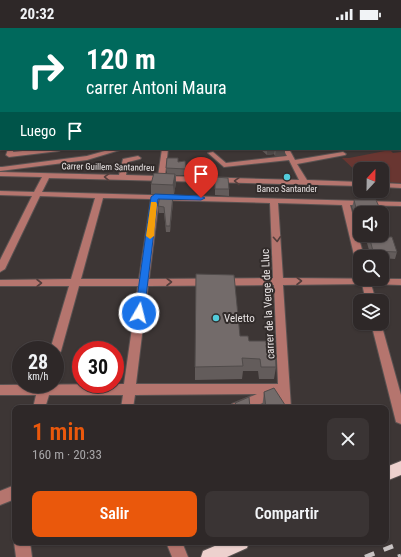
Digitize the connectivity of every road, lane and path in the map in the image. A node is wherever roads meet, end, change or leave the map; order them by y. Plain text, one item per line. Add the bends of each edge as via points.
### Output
1 (43, 150) edge
2 (116, 150) edge
3 (165, 150) edge
4 (287, 150) edge
5 (10, 152) edge
6 (212, 153) dead end
7 (343, 154) dead end
8 (87, 158) junction
9 (138, 158) dead end
10 (292, 160) junction
11 (84, 167) dead end
12 (0, 170) edge
13 (0, 174) edge
14 (46, 176) junction
15 (122, 178) junction
16 (161, 179) junction
17 (304, 182) junction
18 (353, 184) edge
19 (389, 185) edge
20 (401, 186) edge
21 (0, 193) edge
22 (37, 194) junction
23 (100, 195) junction
24 (155, 197) junction
25 (274, 200) junction
26 (345, 202) junction
27 (401, 204) edge
28 (358, 250) edge
29 (0, 269) edge
30 (353, 280) edge
31 (280, 281) junction
32 (389, 281) edge
33 (75, 282) junction
34 (144, 282) junction
35 (401, 282) edge
36 (0, 283) edge
37 (378, 330) edge
38 (58, 341) edge
39 (64, 388) edge
40 (12, 389) edge
41 (284, 389) junction
42 (0, 390) edge
43 (129, 390) junction
44 (43, 393) edge
45 (40, 405) edge
46 (127, 405) edge
47 (244, 405) edge
48 (285, 405) edge
49 (401, 418) edge
50 (401, 468) edge
51 (389, 473) edge
52 (12, 493) edge
53 (0, 498) edge
54 (22, 545) edge
55 (175, 545) edge
56 (235, 545) edge
57 (24, 557) edge
58 (180, 557) edge
59 (209, 557) edge

1 - 5 street
2 - 8 street
3 - 16 street
4 - 10 street
6 - 10 street via 224,165
7 - 10 street
8 - 11 street via 89,163 84,164
8 - 12 street
9 - 15 street via 125,160
10 - 17 street
13 - 14 street, Carrer Guillem Santandreu
15 -> 14 street, Carrer Guillem Santandreu
14 - 22 street
15 - 16 street, Carrer Guillem Santandreu
17 -> 16 street, Carrer Guillem Santandreu
17 - 18 street, Carrer Guillem Santandreu
19 - 20 street
21 - 22 street
22 - 23 street
22 - 29 street
23 - 24 street
23 - 33 street
24 - 25 street
24 - 34 street
25 - 26 street
25 -> 31 street, carrer de la Verge de Lluc
26 - 27 street
26 - 28 street
31 -> 30 street
34 -> 31 street
31 - 41 street, carrer de la Verge de Lluc
32 - 35 street
33 - 34 street
36 -> 33 street
33 - 38 street
34 - 43 street
37 - 49 street
39 - 43 street
40 - 42 street
41 - 43 street
41 - 47 street
41 - 48 street, carrer de la Verge de Lluc
43 - 46 street
44 - 45 street
50 - 51 main road
52 - 53 street
54 - 57 street
55 - 58 street
56 - 59 main road

